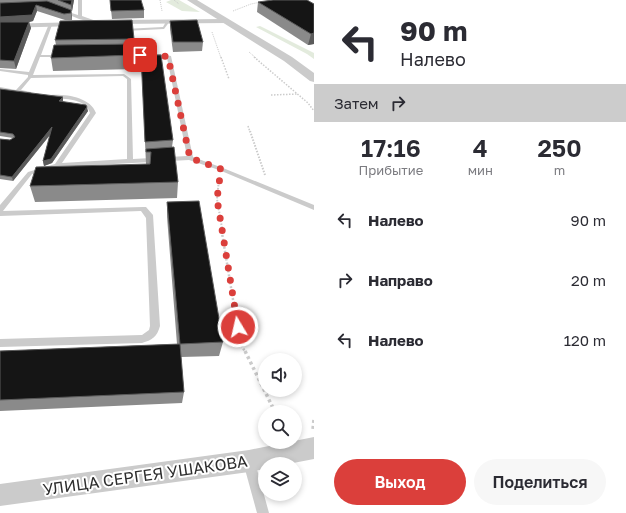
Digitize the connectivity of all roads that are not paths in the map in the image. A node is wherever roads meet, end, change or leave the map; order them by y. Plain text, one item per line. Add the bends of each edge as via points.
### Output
1 (80, 0) edge
2 (191, 0) edge
3 (60, 11) edge
4 (226, 17) junction
5 (80, 18) junction
6 (165, 18) junction
7 (98, 23) junction
8 (50, 25) junction
9 (0, 26) edge
10 (117, 30) edge
11 (116, 55) edge
12 (38, 56) junction
13 (69, 56) edge
14 (0, 70) edge
15 (30, 76) junction
16 (314, 79) edge
17 (0, 89) edge
18 (18, 91) junction
19 (34, 94) edge
20 (42, 95) edge
21 (190, 158) junction
22 (130, 162) junction
23 (57, 166) junction
24 (314, 208) edge
25 (0, 210) edge
26 (0, 214) edge
27 (0, 343) edge
28 (314, 448) edge
29 (249, 461) junction
30 (0, 496) edge
31 (263, 513) edge

1 - 5 lane
2 - 4 street
3 - 5 lane
4 - 6 street via 206,22
4 - 16 street
5 - 7 lane
6 - 7 street
6 - 10 lane via 164,28
7 - 8 street
8 - 9 street
8 - 12 lane
11 - 21 lane via 155,54 168,57
12 - 13 lane
12 - 15 lane
14 - 15 lane
15 - 18 lane
15 - 22 lane via 127,77
17 - 18 lane
18 - 19 lane
20 - 23 lane via 80,100 92,109 92,113
21 - 22 lane
21 - 24 lane
22 - 23 lane
23 - 25 lane via 30,173
26 - 27 lane via 143,210 150,217 155,326 151,336 142,339
28 - 29 street, УЛИЦА СЕРГЕЯ УШАКОВА
29 - 30 street, УЛИЦА СЕРГЕЯ УШАКОВА
29 - 31 lane

